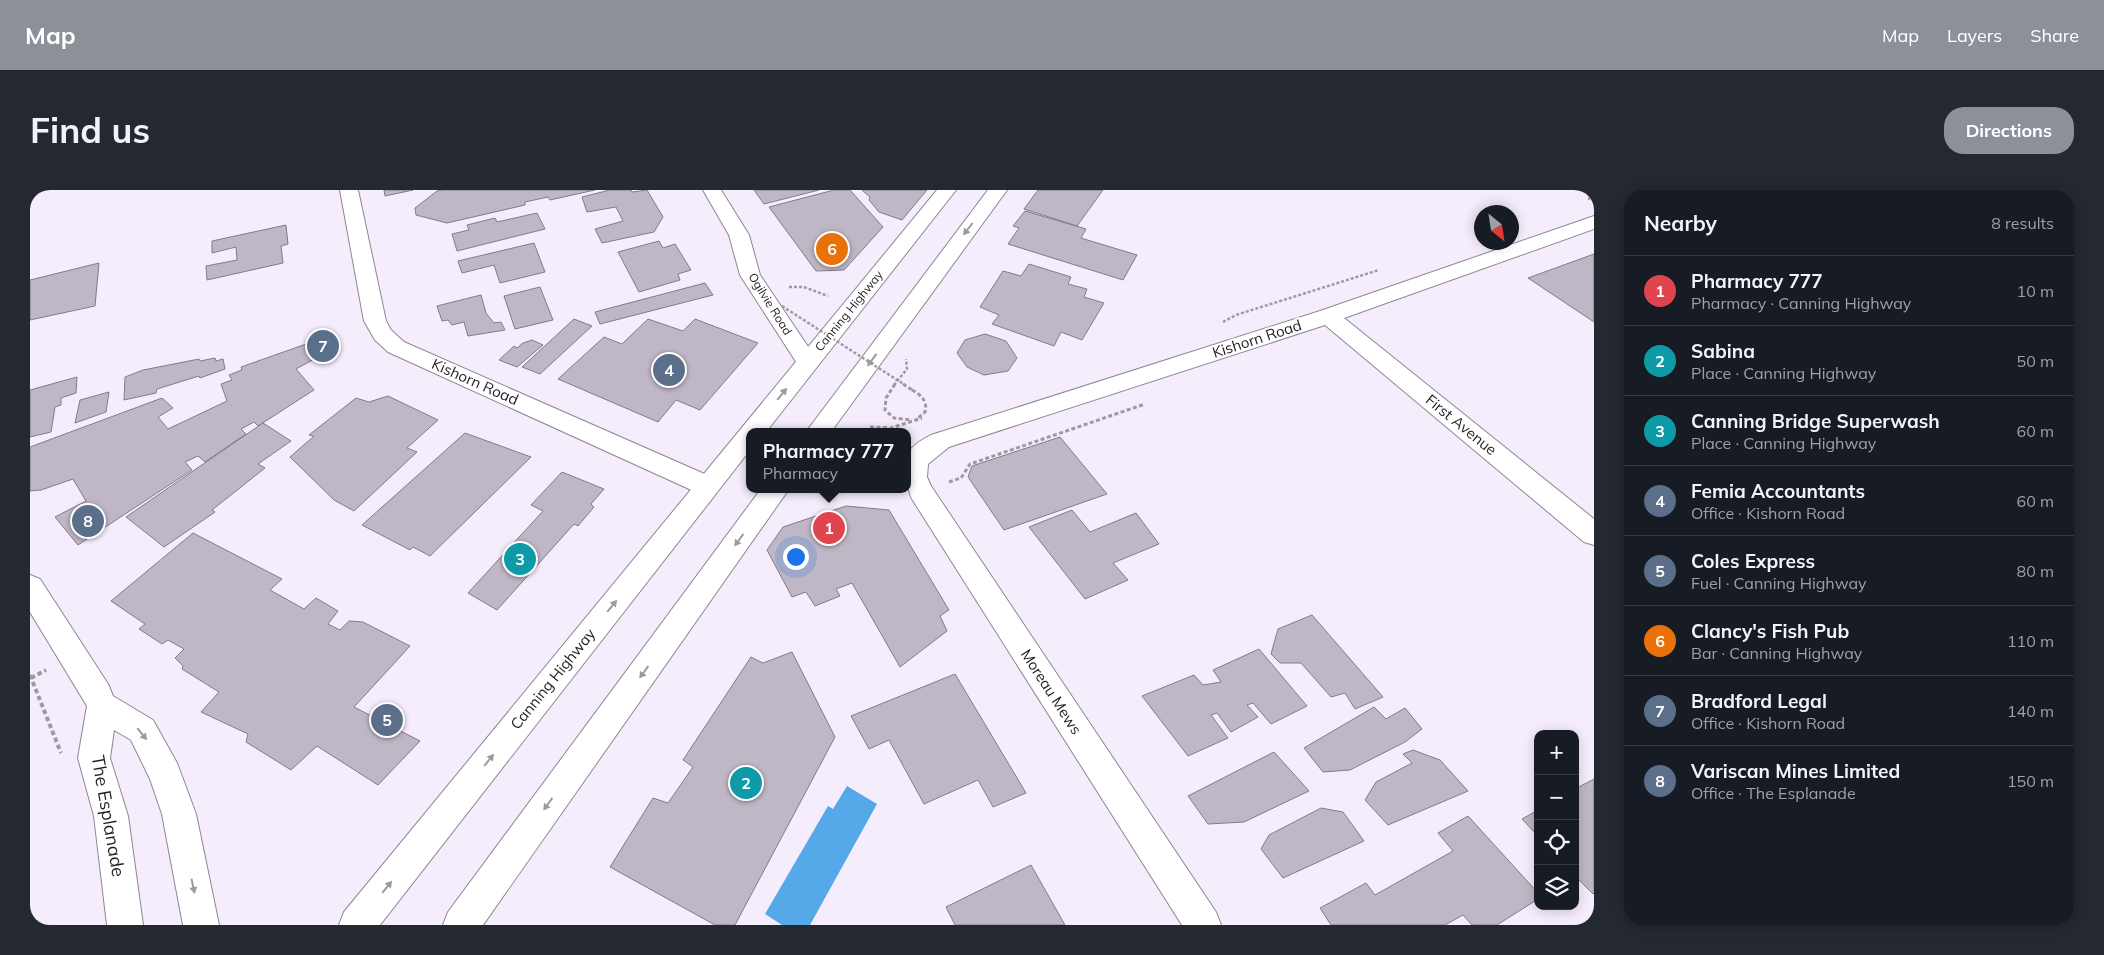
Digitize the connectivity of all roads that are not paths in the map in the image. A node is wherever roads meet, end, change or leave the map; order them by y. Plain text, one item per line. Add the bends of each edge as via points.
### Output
1 (349, 190) edge
2 (712, 190) edge
3 (947, 190) edge
4 (998, 190) edge
5 (1594, 222) edge
6 (1328, 316) junction
7 (808, 363) junction
8 (755, 428) edge
9 (821, 428) edge
10 (746, 439) edge
11 (920, 455) joint
12 (707, 486) junction
13 (773, 493) edge
14 (1594, 534) edge
15 (30, 588) edge
16 (102, 706) junction
17 (125, 925) edge
18 (201, 925) edge
19 (357, 925) edge
20 (461, 925) edge
21 (1203, 925) edge

1 - 12 main road, Kishorn Road via 375,321 383,335 396,347
2 - 7 main road, Ogilvie Road via 739,234 750,274
3 - 7 main road, Canning Highway
4 -> 9 main road
5 - 6 main road, Kishorn Road
6 - 11 main road, Kishorn Road via 940,441
6 - 14 main road, First Avenue
8 -> 7 main road, Canning Highway
10 - 12 main road, Canning Highway
11 - 21 main road, Moreau Mews via 914,477 920,492
19 -> 12 main road, Canning Highway
13 -> 20 main road
15 - 16 main road
16 - 17 main road, The Esplanade via 94,758 111,816
16 -> 18 main road via 142,730 165,774 179,814

